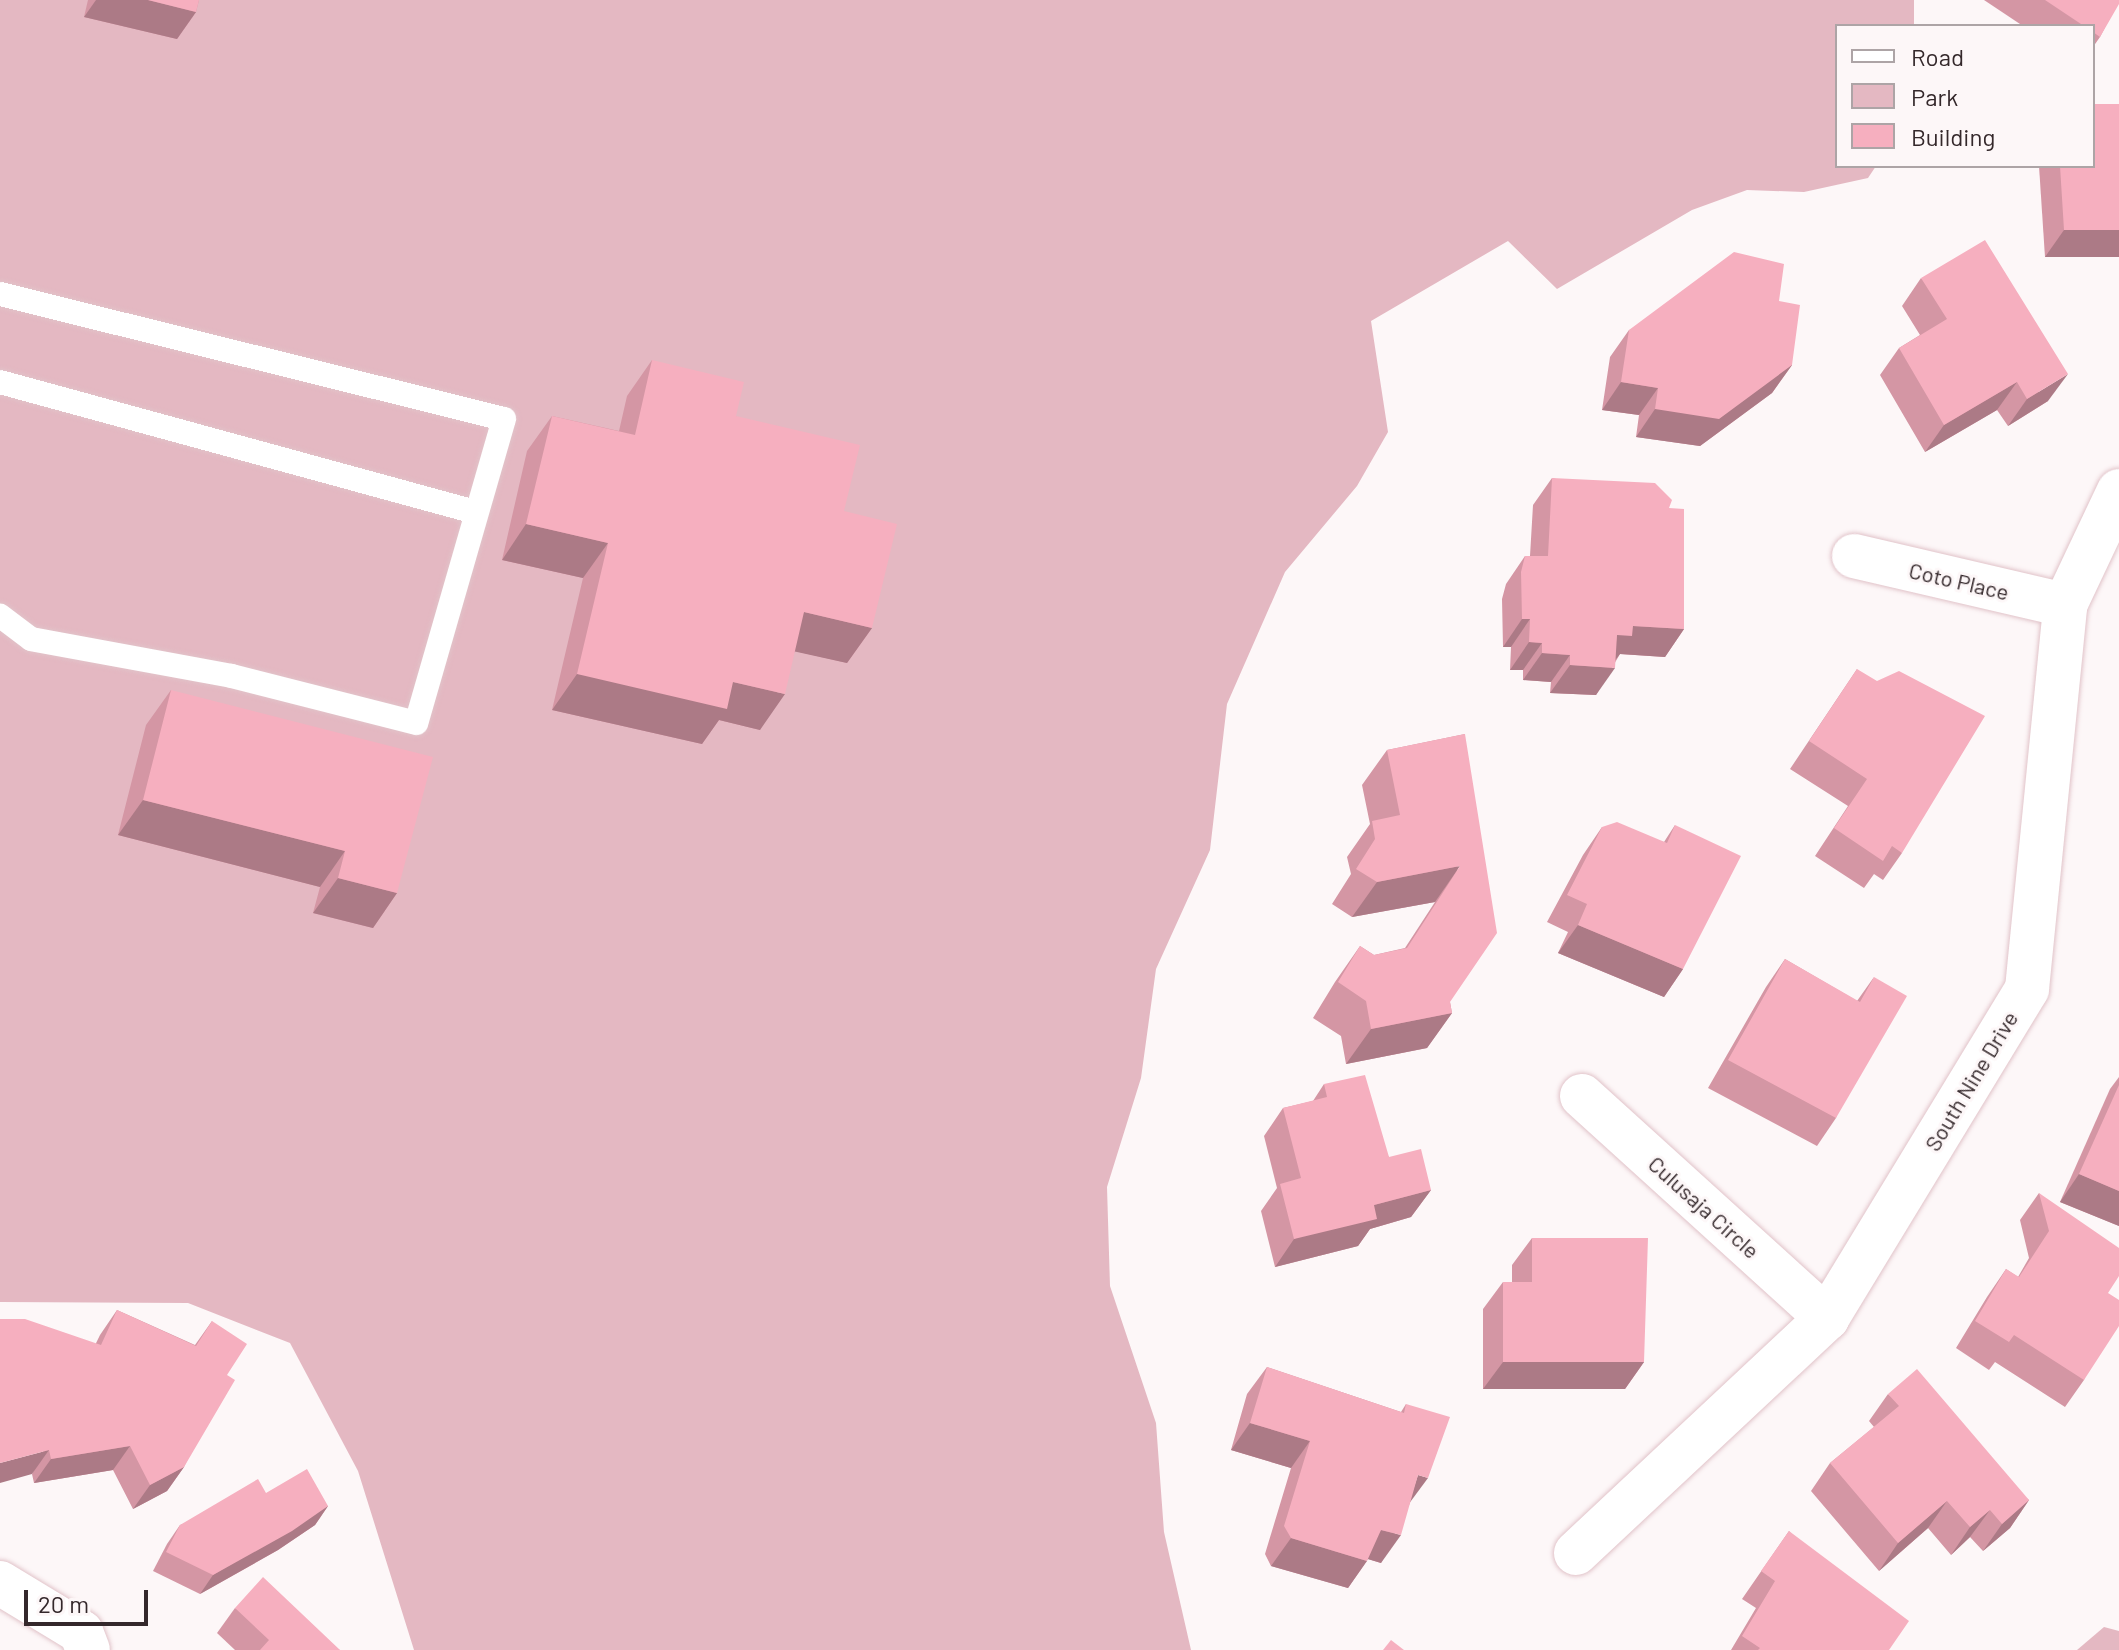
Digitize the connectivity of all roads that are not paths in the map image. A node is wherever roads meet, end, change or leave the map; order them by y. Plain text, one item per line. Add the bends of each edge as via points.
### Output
1 (0, 294) edge
2 (0, 382) edge
3 (2119, 491) edge
4 (474, 512) junction
5 (1854, 556) dead end
6 (2065, 605) junction
7 (0, 616) edge
8 (1582, 1096) dead end
9 (1827, 1318) junction
10 (1576, 1553) dead end
11 (0, 1583) edge
12 (88, 1650) edge

1 - 4 lane via 504,419
2 - 4 lane
3 - 6 street, South Nine Drive
4 - 7 lane via 416,723 232,676 31,639
5 - 6 street, Coto Place
6 - 9 street, South Nine Drive via 2027,989
8 - 9 street, Culusaja Circle
9 - 10 street, South Nine Drive
11 - 12 street via 81,1632

